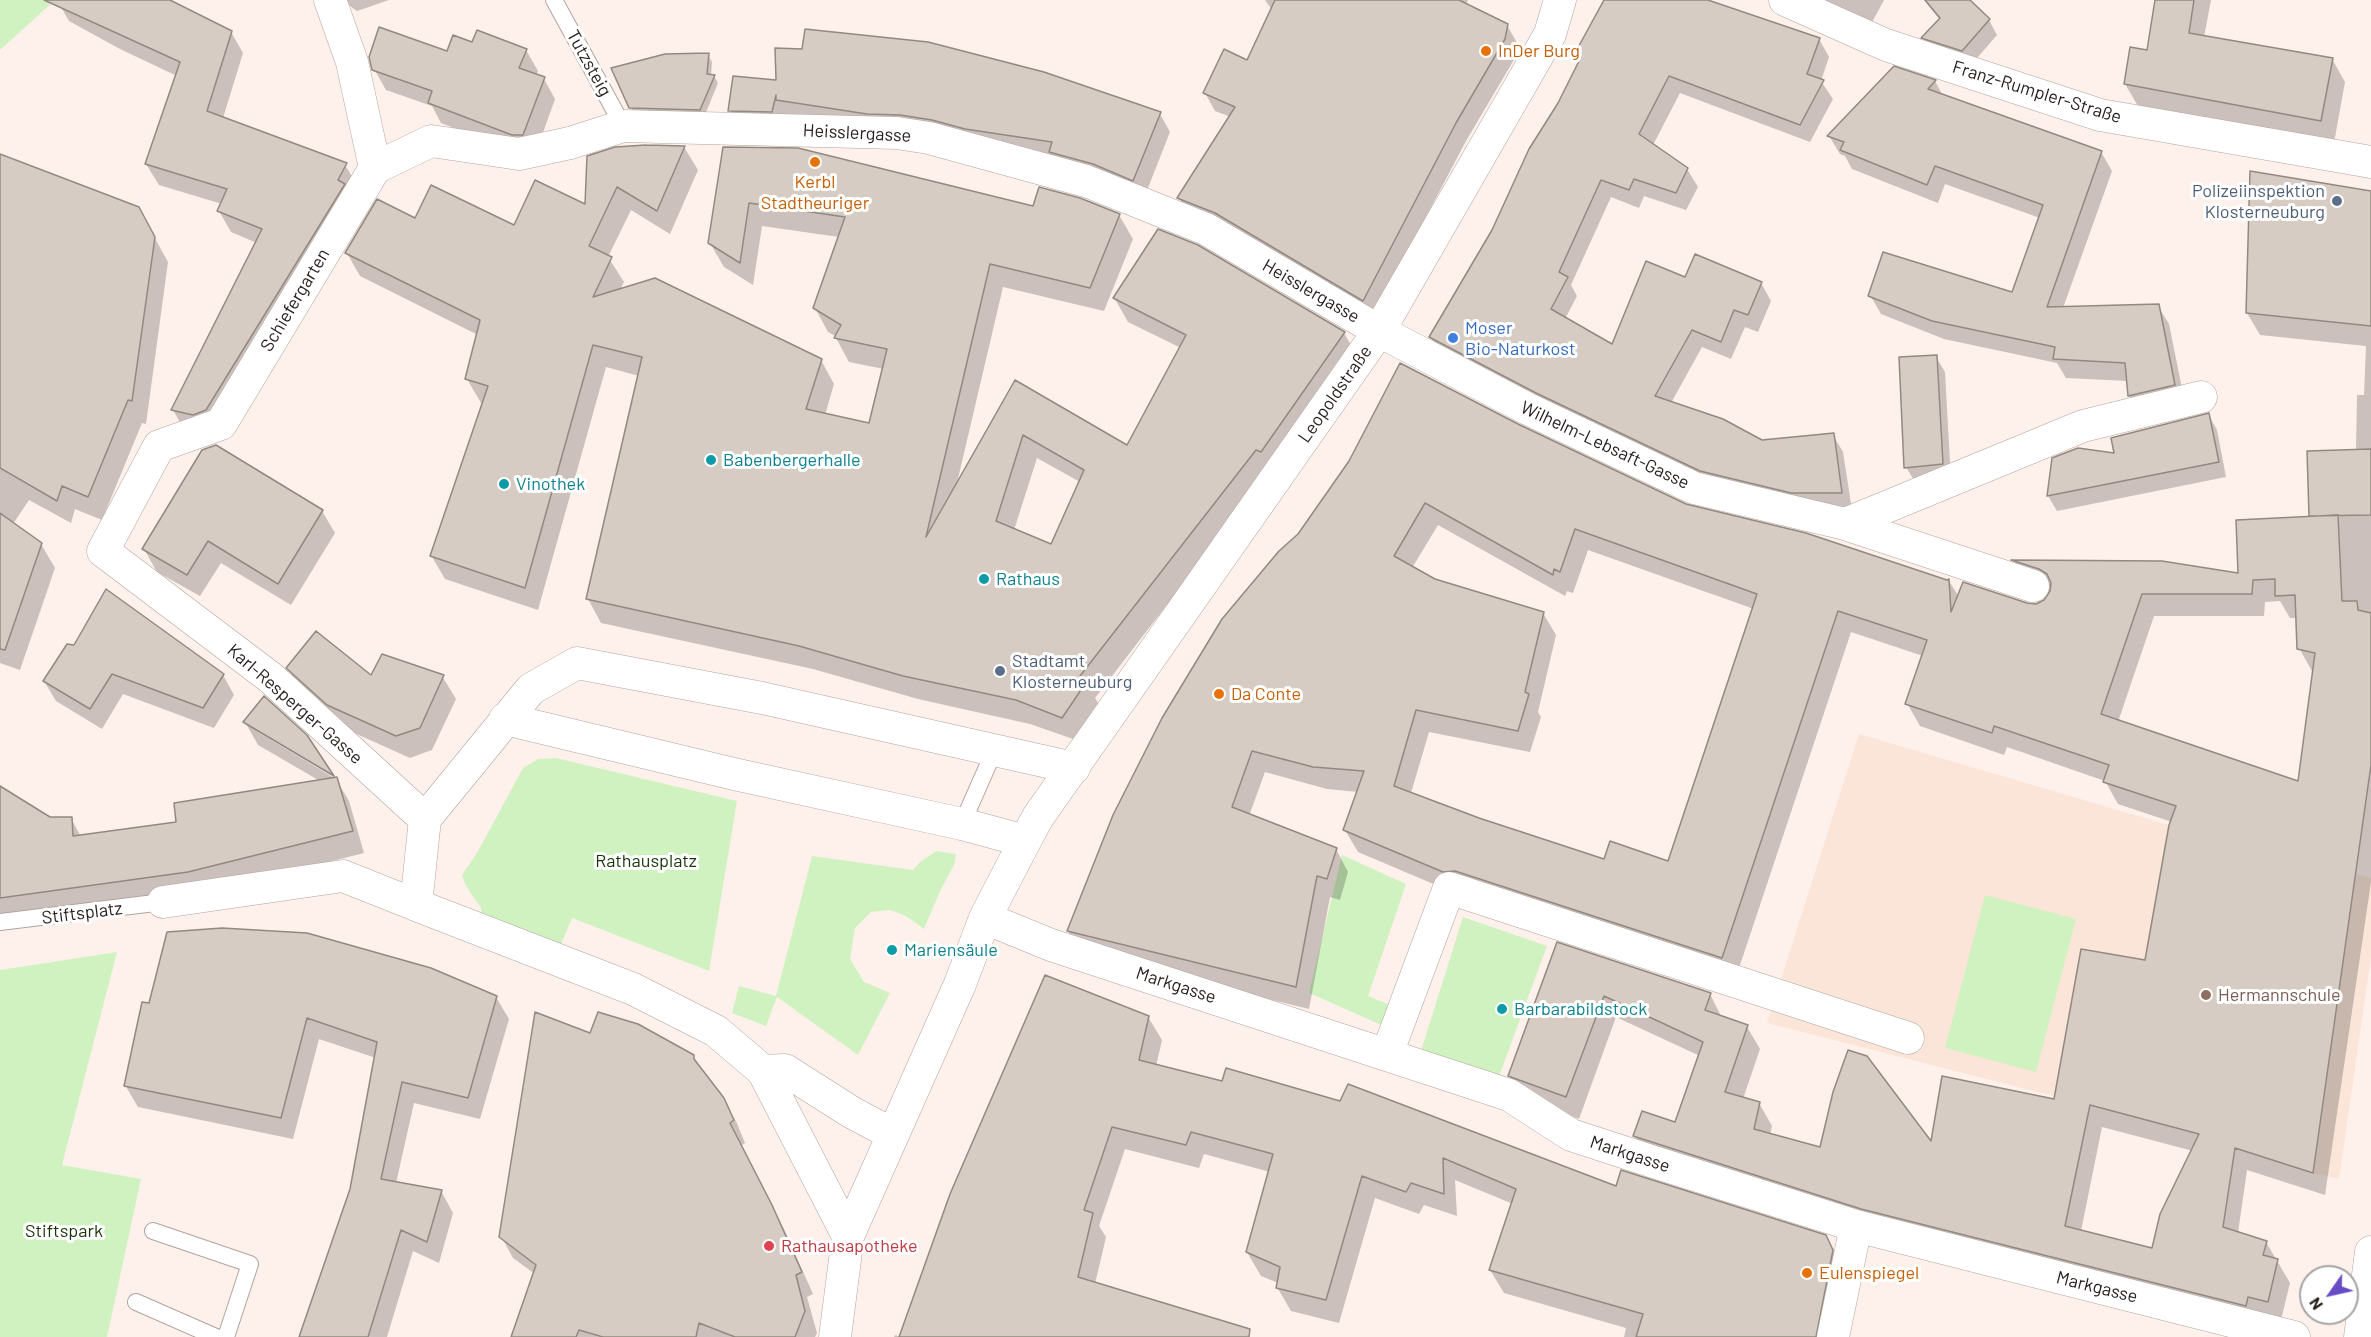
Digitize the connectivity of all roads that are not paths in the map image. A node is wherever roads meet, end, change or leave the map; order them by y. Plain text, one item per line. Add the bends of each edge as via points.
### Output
1 (330, 0) edge
2 (554, 0) edge
3 (1560, 0) edge
4 (1785, 0) edge
5 (623, 126) junction
6 (2371, 162) edge
7 (375, 168) junction
8 (1379, 331) junction
9 (2201, 397) dead end
10 (1845, 524) junction
11 (103, 550) joint
12 (2033, 586) dead end
13 (505, 718) junction
14 (995, 749) junction
15 (1074, 768) junction
16 (425, 819) junction
17 (962, 824) junction
18 (1025, 841) junction
19 (163, 902) joint
20 (416, 905) junction
21 (984, 918) junction
22 (0, 922) edge
23 (1908, 1038) dead end
24 (1387, 1054) junction
25 (763, 1071) junction
26 (892, 1134) junction
27 (1856, 1226) junction
28 (153, 1231) dead end
29 (848, 1236) junction
30 (2371, 1252) edge
31 (136, 1302) dead end
32 (216, 1337) edge
33 (226, 1337) edge
34 (836, 1337) edge
35 (1833, 1337) edge
36 (2294, 1337) edge
37 (2360, 1337) edge

1 - 7 street via 352,62
2 - 5 lane, Tutzsteig
3 - 8 street, Leopoldstraße via 1550,34
4 - 6 street, Franz-Rumpler-Straße via 1886,45 2100,115
5 - 7 street, Heisslergasse via 519,154 430,141
5 - 8 street, Heisslergasse via 897,133 974,150 1086,181 1206,229
7 - 11 street, Schiefergarten via 221,424 159,446
8 - 10 street, Wilhelm-Lebsaft-Gasse via 1528,410 1694,488
8 - 15 street, Leopoldstraße
9 - 10 street via 2083,426
10 - 12 street, Wilhelm-Lebsaft-Gasse
11 - 16 street, Karl-Resperger-Gasse via 271,678
13 - 14 street via 531,689 577,663
13 - 16 street
13 - 17 street
14 - 15 street
14 - 17 lane
15 - 18 street
16 - 20 street
17 - 18 street
18 - 21 street
19 - 20 street via 343,876
19 - 22 lane, Stiftsplatz
20 - 25 street via 633,989 716,1031
21 - 24 street, Markgasse via 1051,945
21 - 26 street via 960,984
23 - 24 street via 1449,888
24 - 27 street, Markgasse via 1509,1095 1571,1135
25 - 26 street via 784,1070
25 - 29 street
26 - 29 street
27 - 35 street
27 - 36 street, Markgasse
28 - 33 lane via 250,1264
29 - 34 street
30 - 37 street
31 - 32 lane

